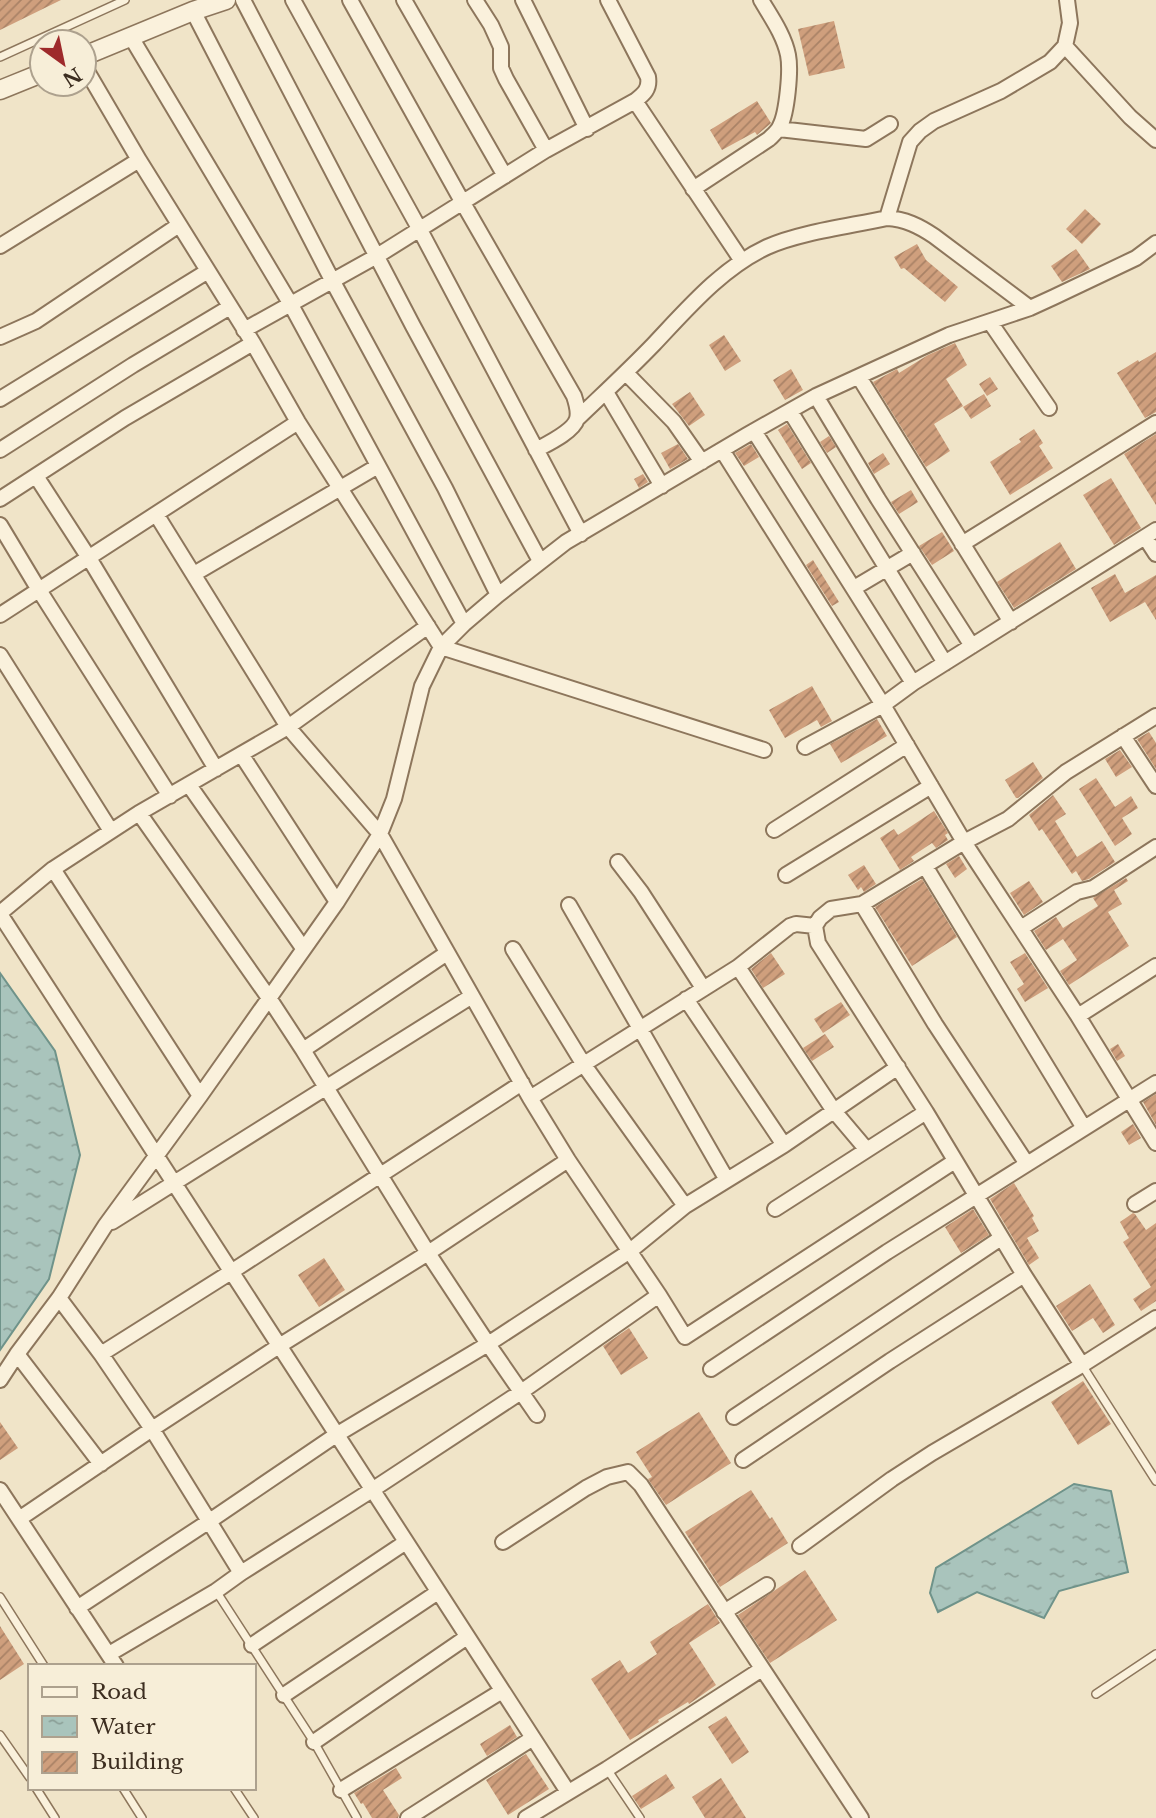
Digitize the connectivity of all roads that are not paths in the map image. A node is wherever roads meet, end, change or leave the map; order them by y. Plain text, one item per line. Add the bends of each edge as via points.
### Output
1 (125, 0) edge
2 (226, 0) edge
3 (243, 0) edge
4 (293, 0) edge
5 (350, 0) edge
6 (404, 0) edge
7 (475, 0) edge
8 (523, 0) edge
9 (608, 0) edge
10 (761, 0) edge
11 (1067, 0) edge
12 (193, 11) junction
13 (131, 37) junction
14 (1065, 46) junction
15 (98, 50) edge
16 (0, 57) edge
17 (28, 79) edge
18 (0, 90) edge
19 (98, 90) edge
20 (635, 101) junction
21 (891, 124) dead end
22 (587, 129) junction
23 (779, 129) junction
24 (1156, 140) edge
25 (546, 150) junction
26 (139, 160) junction
27 (505, 176) junction
28 (693, 188) junction
29 (463, 203) junction
30 (887, 218) junction
31 (179, 225) junction
32 (420, 230) junction
33 (1156, 243) edge
34 (0, 246) edge
35 (377, 256) junction
36 (741, 261) junction
37 (208, 271) junction
38 (332, 280) junction
39 (290, 303) junction
40 (230, 307) junction
41 (1030, 307) junction
42 (990, 322) junction
43 (244, 330) junction
44 (0, 337) edge
45 (253, 343) junction
46 (626, 373) junction
47 (859, 377) junction
48 (606, 392) junction
49 (817, 396) junction
50 (0, 399) edge
51 (1049, 408) dead end
52 (790, 411) junction
53 (577, 419) junction
54 (298, 422) junction
55 (1156, 423) edge
56 (754, 431) junction
57 (0, 450) edge
58 (536, 450) junction
59 (722, 450) junction
60 (702, 462) junction
61 (378, 466) junction
62 (36, 476) junction
63 (662, 486) junction
64 (340, 488) junction
65 (0, 499) edge
66 (156, 514) junction
67 (0, 525) edge
68 (581, 534) junction
69 (1151, 534) edge
70 (962, 544) junction
71 (913, 553) junction
72 (1156, 554) edge
73 (89, 558) junction
74 (540, 561) junction
75 (887, 568) junction
76 (194, 575) junction
77 (854, 588) junction
78 (39, 590) junction
79 (498, 595) junction
80 (0, 615) edge
81 (1011, 622) junction
82 (464, 624) junction
83 (428, 626) junction
84 (972, 646) junction
85 (442, 647) junction
86 (0, 655) edge
87 (945, 663) junction
88 (913, 682) junction
89 (883, 705) junction
90 (1156, 716) edge
91 (288, 727) junction
92 (1123, 736) junction
93 (907, 745) junction
94 (805, 747) dead end
95 (764, 750) dead end
96 (241, 754) junction
97 (216, 769) junction
98 (189, 785) junction
99 (931, 786) junction
100 (1156, 786) edge
101 (170, 796) junction
102 (139, 813) junction
103 (774, 830) dead end
104 (111, 831) junction
105 (380, 834) junction
106 (964, 842) junction
107 (1156, 847) edge
108 (618, 862) dead end
109 (925, 866) junction
110 (53, 869) junction
111 (786, 875) dead end
112 (337, 902) junction
113 (862, 904) junction
114 (569, 905) dead end
115 (0, 914) edge
116 (815, 926) junction
117 (1021, 928) junction
118 (303, 948) junction
119 (513, 949) dead end
120 (447, 953) junction
121 (1156, 966) edge
122 (738, 967) junction
123 (703, 988) junction
124 (471, 996) junction
125 (269, 998) junction
126 (686, 999) junction
127 (1078, 1016) junction
128 (640, 1028) junction
129 (303, 1050) junction
130 (584, 1065) junction
131 (898, 1067) junction
132 (522, 1083) junction
133 (1156, 1083) edge
134 (325, 1087) junction
135 (200, 1096) junction
136 (530, 1098) junction
137 (1129, 1099) junction
138 (834, 1111) junction
139 (926, 1112) junction
140 (1084, 1128) junction
141 (1156, 1143) edge
142 (783, 1145) junction
143 (867, 1150) junction
144 (156, 1157) junction
145 (568, 1160) junction
146 (955, 1161) junction
147 (1027, 1164) junction
148 (379, 1175) junction
149 (727, 1180) junction
150 (173, 1184) junction
151 (1156, 1191) edge
152 (976, 1197) junction
153 (1135, 1204) dead end
154 (685, 1206) junction
155 (775, 1209) dead end
156 (105, 1226) junction
157 (1001, 1238) junction
158 (631, 1251) junction
159 (428, 1253) junction
160 (232, 1272) junction
161 (1024, 1275) junction
162 (660, 1295) junction
163 (59, 1298) junction
164 (1156, 1318) edge
165 (488, 1344) junction
166 (279, 1346) junction
167 (18, 1354) junction
168 (100, 1354) junction
169 (1082, 1365) junction
170 (710, 1368) dead end
171 (0, 1380) edge
172 (521, 1392) junction
173 (537, 1415) dead end
174 (733, 1417) dead end
175 (152, 1430) junction
176 (336, 1435) junction
177 (743, 1460) dead end
178 (101, 1464) junction
179 (1156, 1480) edge
180 (0, 1490) edge
181 (372, 1490) junction
182 (19, 1519) junction
183 (208, 1522) junction
184 (406, 1542) junction
185 (503, 1542) dead end
186 (800, 1546) dead end
187 (240, 1573) junction
188 (767, 1585) dead end
189 (216, 1591) junction
190 (438, 1592) junction
191 (0, 1597) edge
192 (77, 1608) junction
193 (724, 1612) junction
194 (467, 1637) junction
195 (252, 1645) junction
196 (1156, 1654) edge
197 (114, 1663) edge
198 (43, 1664) edge
199 (762, 1669) junction
200 (502, 1690) junction
201 (1096, 1693) dead end
202 (284, 1695) junction
203 (0, 1735) edge
204 (533, 1738) junction
205 (314, 1742) junction
206 (607, 1769) junction
207 (28, 1775) edge
208 (37, 1790) edge
209 (124, 1790) edge
210 (235, 1790) edge
211 (341, 1790) junction
212 (568, 1792) junction
213 (55, 1818) edge
214 (142, 1818) edge
215 (254, 1818) edge
216 (357, 1818) edge
217 (408, 1818) edge
218 (526, 1818) edge
219 (640, 1818) edge
220 (860, 1818) edge

1 - 16 lane
2 - 12 street
3 - 35 street
4 - 32 street
5 - 29 street
6 - 27 street
7 - 25 street via 501,47 500,68
8 - 22 street
9 - 20 street via 648,77 648,89
10 - 23 street via 788,55 784,117
11 - 14 street
12 - 13 street
12 - 38 street
13 - 15 street
13 - 39 street
14 - 24 street
14 - 30 street via 1035,72 920,131 911,142
17 - 18 street
19 - 26 street
20 - 22 street
20 - 28 street
21 - 23 street via 866,139
22 - 25 street
23 - 28 street via 758,148
25 - 27 street
26 - 31 street
26 - 34 street
27 - 29 street
28 - 36 street
29 - 32 street
29 - 53 street via 574,396
30 - 36 street via 795,237
30 - 41 street via 921,227
31 - 37 street
31 - 44 street via 36,321
32 - 35 street
32 - 58 street
33 - 41 street via 1136,258
35 - 38 street
35 - 74 street
36 - 46 street
37 - 40 street
37 - 50 street
38 - 39 street
38 - 79 street
39 - 43 street
39 - 61 street
40 - 43 street
40 - 57 street
41 - 42 street
42 - 47 street via 949,335
42 - 51 street
43 - 45 street
45 - 54 street
45 - 62 street
46 - 48 street
46 - 60 street via 674,422
47 - 49 street
47 - 70 street
48 - 53 street
48 - 63 street
49 - 52 street
49 - 71 street
52 - 56 street
52 - 75 street
53 - 58 street
54 - 64 street
54 - 66 street
55 - 70 street
56 - 59 street
56 - 77 street
58 - 68 street
59 - 60 street
59 - 89 street
60 - 63 street
61 - 64 street
61 - 82 street
62 - 65 street
62 - 73 street
63 - 68 street
64 - 76 street
64 - 83 street
66 - 73 street
66 - 76 street
67 - 78 street
68 - 74 street
69 - 72 street
69 - 81 street
70 - 81 street
71 - 75 street
71 - 84 street
73 - 78 street
73 - 97 street
74 - 79 street
75 - 77 street
75 - 87 street
76 - 91 street
77 - 88 street
78 - 80 street
78 - 101 street
79 - 82 street
81 - 84 street
82 - 85 street
83 - 85 street
83 - 91 street
84 - 87 street
85 - 95 street
85 - 105 street via 422,686 394,799
86 - 104 street
87 - 88 street
88 - 89 street
89 - 93 street
89 - 94 street
90 - 92 street
91 - 96 street
91 - 105 street
92 - 100 street
92 - 106 street via 1066,772 1008,819
93 - 99 street
93 - 103 street
96 - 97 street
96 - 112 street
97 - 98 street
98 - 101 street
98 - 118 street
99 - 106 street
99 - 111 street
101 - 102 street
102 - 104 street
102 - 125 street
104 - 110 street
105 - 112 street
105 - 120 street
106 - 109 street
106 - 117 street
107 - 117 street
108 - 123 street
109 - 113 street
109 - 140 street
110 - 115 street
110 - 135 street
112 - 118 street
113 - 116 street via 831,909
113 - 147 street
114 - 128 street
115 - 144 street
116 - 122 street via 790,926
116 - 131 street via 818,943
117 - 127 street
118 - 125 street
119 - 130 street
120 - 124 street
120 - 129 street
121 - 127 street
122 - 123 street
122 - 138 street
123 - 126 street
124 - 132 street
124 - 134 street
125 - 129 street
125 - 135 street
126 - 128 street
126 - 142 street
127 - 137 street
128 - 130 street
128 - 149 street
129 - 134 street
130 - 136 street
130 - 154 street
131 - 138 street
131 - 139 street
132 - 136 street
132 - 148 street
133 - 137 street
134 - 148 street
134 - 150 street
135 - 144 street
136 - 145 street
137 - 140 street
137 - 141 street
138 - 142 street
138 - 143 street
139 - 143 street
139 - 146 street
140 - 147 street
142 - 149 street
143 - 155 street
144 - 150 street
144 - 156 street
145 - 158 street
145 - 159 street
146 - 152 street
146 - 162 street via 685,1337
147 - 152 street
148 - 159 street
148 - 160 street
149 - 154 street
150 - 156 street
150 - 160 street
151 - 153 street
152 - 157 street
152 - 170 street
154 - 158 street
156 - 163 street
157 - 161 street
157 - 174 street
158 - 162 street
158 - 165 street
159 - 165 street
159 - 166 street
160 - 166 street
160 - 168 street
161 - 169 street
161 - 177 street
162 - 172 street
163 - 167 street
163 - 168 street
164 - 169 street
165 - 172 street
165 - 176 street
166 - 175 street
166 - 176 street
167 - 171 street
167 - 178 street
168 - 175 street
169 - 179 lane
169 - 186 street via 932,1452
172 - 173 street
172 - 181 street
175 - 178 street
175 - 183 street
176 - 181 street
176 - 183 street
178 - 182 street
180 - 182 street
181 - 184 street
181 - 187 street
182 - 192 street
183 - 187 street
183 - 192 street
184 - 190 street
184 - 195 street
185 - 193 street via 586,1488 628,1472
187 - 189 street
188 - 193 street
189 - 195 lane
189 - 197 street
190 - 194 street
190 - 202 street
191 - 198 lane
192 - 197 street
193 - 199 street
194 - 200 street
194 - 205 street
195 - 202 lane
196 - 201 lane
199 - 206 street
199 - 220 street
200 - 204 street
200 - 211 street
202 - 205 lane
203 - 207 lane
204 - 212 street
204 - 217 street
205 - 211 lane
206 - 212 street
206 - 219 lane
208 - 213 lane
209 - 214 lane
210 - 215 lane
211 - 216 lane
212 - 218 street

